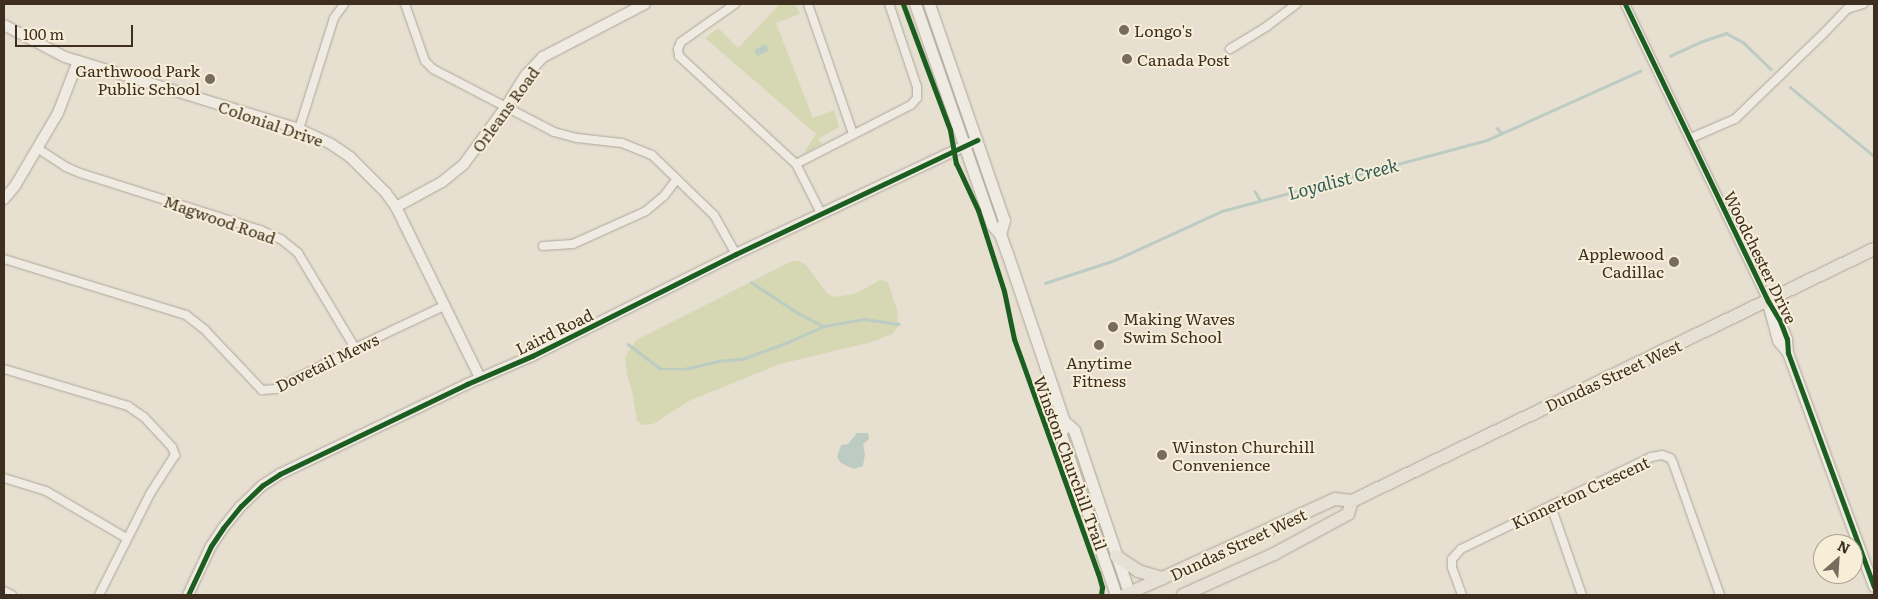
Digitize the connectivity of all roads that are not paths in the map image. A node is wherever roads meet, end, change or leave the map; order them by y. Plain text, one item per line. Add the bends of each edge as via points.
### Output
1 (344, 4) edge
2 (405, 4) edge
3 (645, 4) edge
4 (735, 4) edge
5 (808, 4) edge
6 (889, 4) edge
7 (915, 4) edge
8 (929, 4) edge
9 (1296, 4) edge
10 (1625, 4) edge
11 (1863, 4) edge
12 (1849, 6) edge
13 (4, 25) edge
14 (1230, 49) dead end
15 (78, 61) junction
16 (505, 108) junction
17 (299, 129) junction
18 (853, 134) junction
19 (1691, 138) junction
20 (977, 140) junction
21 (964, 146) junction
22 (37, 148) junction
23 (796, 164) junction
24 (677, 179) junction
25 (4, 199) edge
26 (396, 207) junction
27 (820, 213) junction
28 (1000, 234) junction
29 (543, 246) dead end
30 (1874, 249) edge
31 (736, 254) junction
32 (4, 259) edge
33 (1768, 302) junction
34 (444, 306) junction
35 (355, 348) junction
36 (4, 369) edge
37 (480, 378) junction
38 (1064, 421) junction
39 (4, 478) edge
40 (1352, 501) junction
41 (1551, 506) junction
42 (126, 538) junction
43 (1116, 556) junction
44 (1163, 578) junction
45 (1874, 587) edge
46 (4, 591) edge
47 (12, 595) edge
48 (98, 595) edge
49 (188, 595) edge
50 (1116, 595) edge
51 (1128, 595) edge
52 (1183, 595) edge
53 (1462, 595) edge
54 (1582, 595) edge
55 (1720, 595) edge

1 - 17 street via 334,18
2 - 16 street via 429,66
3 - 16 street, Orleans Road via 543,57 526,75
4 - 23 street via 681,42 679,56
5 - 18 street
6 - 18 street via 917,86 917,98 911,105
7 - 21 main road
8 - 20 main road
9 - 14 street
10 - 19 street, Woodchester Drive
11 - 12 street
12 - 19 street via 1735,119
13 - 15 street, Colonial Drive via 41,46
15 - 17 street, Colonial Drive
15 - 22 street via 58,113
16 - 24 street via 554,132 639,148 652,154
16 - 26 street, Orleans Road via 464,164 442,182
17 - 26 street, Colonial Drive via 350,157
18 - 23 street
19 - 33 street, Woodchester Drive
20 - 21 street, Laird Road
20 - 28 main road via 1004,220
21 - 27 street, Laird Road
21 - 28 main road via 992,225
22 - 25 street
22 - 35 street, Magwood Road via 80,173 260,230 282,240 298,253
23 - 27 street
24 - 29 street via 646,211 573,244
24 - 31 street via 714,215
26 - 34 street, Colonial Drive
27 - 31 street, Laird Road
28 - 38 main road
30 - 33 main road, Dundas Street West
31 - 37 street, Laird Road via 541,352
32 - 35 street, Dovetail Mews via 186,315 205,330 262,390 276,389
33 - 40 main road, Dundas Street West
33 - 45 street, Woodchester Drive via 1787,339 1788,353
34 - 35 street, Dovetail Mews
34 - 37 street, Colonial Drive
36 - 42 street via 128,406 144,417 172,447 175,455
37 - 49 street, Laird Road via 263,485 223,528
38 - 43 main road via 1074,430
38 - 50 main road via 1061,435
39 - 42 street via 46,491
40 - 44 main road, Dundas Street West via 1335,499
40 - 52 main road, Dundas Street West via 1348,514 1274,554
41 - 53 street, Kinnerton Crescent via 1455,554 1452,567
41 - 54 street
41 - 55 street, Kinnerton Crescent via 1650,457 1662,455 1670,458
42 - 48 street
43 - 44 main road via 1138,571
43 - 51 main road
44 - 51 main road, Dundas Street West
46 - 47 street

